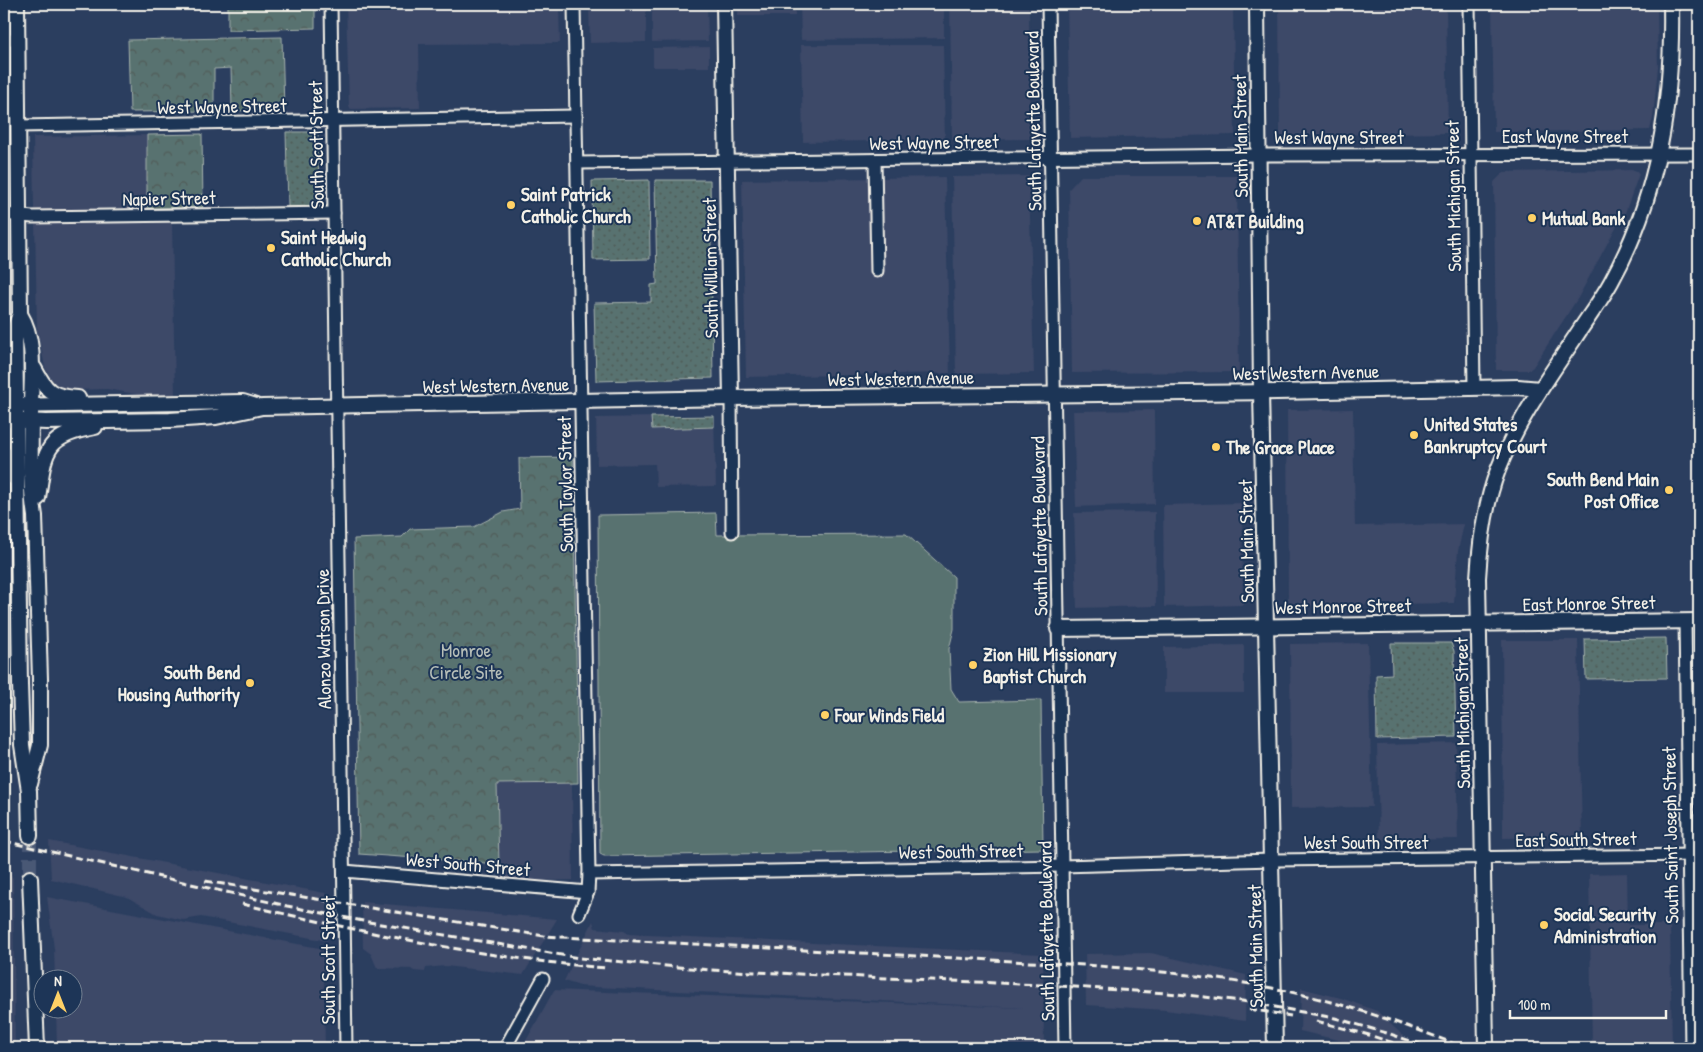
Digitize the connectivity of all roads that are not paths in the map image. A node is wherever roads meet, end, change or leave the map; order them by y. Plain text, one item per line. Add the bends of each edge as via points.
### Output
1 (18, 4) edge
2 (331, 4) edge
3 (574, 4) edge
4 (724, 4) edge
5 (1048, 4) edge
6 (1257, 4) edge
7 (1469, 4) edge
8 (1671, 4) edge
9 (11, 40) edge
10 (576, 116) junction
11 (334, 120) junction
12 (19, 126) junction
13 (1471, 154) junction
14 (1659, 154) junction
15 (1699, 154) edge
16 (1259, 155) junction
17 (1051, 157) junction
18 (875, 160) junction
19 (727, 162) junction
20 (577, 163) junction
21 (334, 213) junction
22 (4, 214) edge
23 (19, 216) junction
24 (877, 271) dead end
25 (20, 314) junction
26 (16, 350) junction
27 (32, 364) junction
28 (4, 380) edge
29 (1474, 388) junction
30 (1540, 389) junction
31 (1261, 392) junction
32 (1055, 395) junction
33 (731, 398) junction
34 (582, 401) junction
35 (133, 405) junction
36 (31, 406) junction
37 (337, 406) junction
38 (262, 408) junction
39 (10, 413) edge
40 (123, 421) junction
41 (31, 422) junction
42 (4, 453) edge
43 (18, 492) junction
44 (35, 516) junction
45 (732, 532) dead end
46 (1692, 621) edge
47 (1479, 624) junction
48 (1266, 626) junction
49 (1058, 629) junction
50 (29, 791) junction
51 (30, 836) tunnel mouth
52 (1694, 855) edge
53 (1483, 858) junction
54 (1273, 860) junction
55 (1062, 866) junction
56 (344, 871) junction
57 (589, 874) junction
58 (30, 878) tunnel mouth
59 (588, 892) junction
60 (579, 914) dead end
61 (543, 980) dead end
62 (37, 1048) edge
63 (346, 1048) edge
64 (505, 1048) edge
65 (1065, 1048) edge
66 (1275, 1048) edge
67 (1486, 1048) edge
68 (1691, 1048) edge

1 - 9 main road
2 - 11 street, South Scott Street
3 - 10 street, South Taylor Street
4 - 19 main road, South William Street
5 - 17 street, South Lafayette Boulevard
6 - 16 main road, South Main Street
7 - 13 street, South Michigan Street
8 - 14 main road, South Michigan Street via 1669,86
9 - 12 main road
10 - 11 street, West Wayne Street
10 - 20 street, South Taylor Street
11 - 12 street, West Wayne Street
11 - 21 street, South Scott Street
12 - 23 main road
13 - 14 street, East Wayne Street
13 - 16 street, West Wayne Street
13 - 29 street, South Michigan Street
14 - 15 street, East Wayne Street
14 - 30 main road, South Michigan Street via 1651,190 1612,282
16 - 17 street, West Wayne Street
16 - 31 main road, South Main Street
17 - 18 street, West Wayne Street
17 - 32 street, South Lafayette Boulevard
18 - 19 street, West Wayne Street
18 - 24 street
19 - 20 street, West Wayne Street
19 - 33 main road, South William Street
20 - 34 street, South Taylor Street
21 - 23 street, Napier Street
21 - 37 street, South Scott Street
22 - 23 street, Napier Street
23 - 25 main road
25 - 26 main road via 15,327
25 - 27 main road via 27,326
26 - 28 main road
26 - 39 main road
27 - 35 main road via 41,383 54,394 65,398 116,400
27 - 36 main road
29 - 30 main road, West Western Avenue
29 - 31 main road, West Western Avenue
30 - 47 main road, South Michigan Street via 1521,422 1490,495 1479,562
31 - 32 main road, West Western Avenue
31 - 48 main road, South Main Street
32 - 33 main road, West Western Avenue
32 - 49 street, South Lafayette Boulevard
33 - 34 main road, West Western Avenue
33 - 45 street, South William Street
34 - 37 main road, West Western Avenue
34 - 57 street, South Taylor Street
35 - 36 main road, West Western Avenue
35 - 38 main road, West Western Avenue via 243,402
36 - 39 main road, West Western Avenue
36 - 41 main road
37 - 38 main road, West Western Avenue
37 - 56 street, Alonzo Watson Drive
38 - 40 main road, West Western Avenue via 216,417
39 - 41 main road, West Western Avenue
39 - 43 main road
40 - 41 main road, West Western Avenue
40 - 44 main road via 66,434 54,442 43,464
41 - 44 main road via 31,490
42 - 43 main road
43 - 50 main road via 22,745
44 - 50 main road via 40,745
46 - 47 main road, East Monroe Street
46 - 52 street, South Saint Joseph Street
47 - 48 main road, West Monroe Street
47 - 53 main road, South Michigan Street
48 - 49 main road, West Monroe Street
48 - 54 main road, South Main Street
49 - 55 street, South Lafayette Boulevard
50 - 51 main road
52 - 53 street, East South Street
52 - 68 street, South Saint Joseph Street
53 - 54 street, West South Street
53 - 67 main road, South Michigan Street
54 - 55 street, West South Street
54 - 66 main road, South Main Street
55 - 57 street, West South Street
55 - 65 street, South Lafayette Boulevard
56 - 59 street, West South Street
56 - 63 street, South Scott Street
57 - 59 street, South Taylor Street
58 - 62 main road
59 - 60 street, South Taylor Street
61 - 64 street

